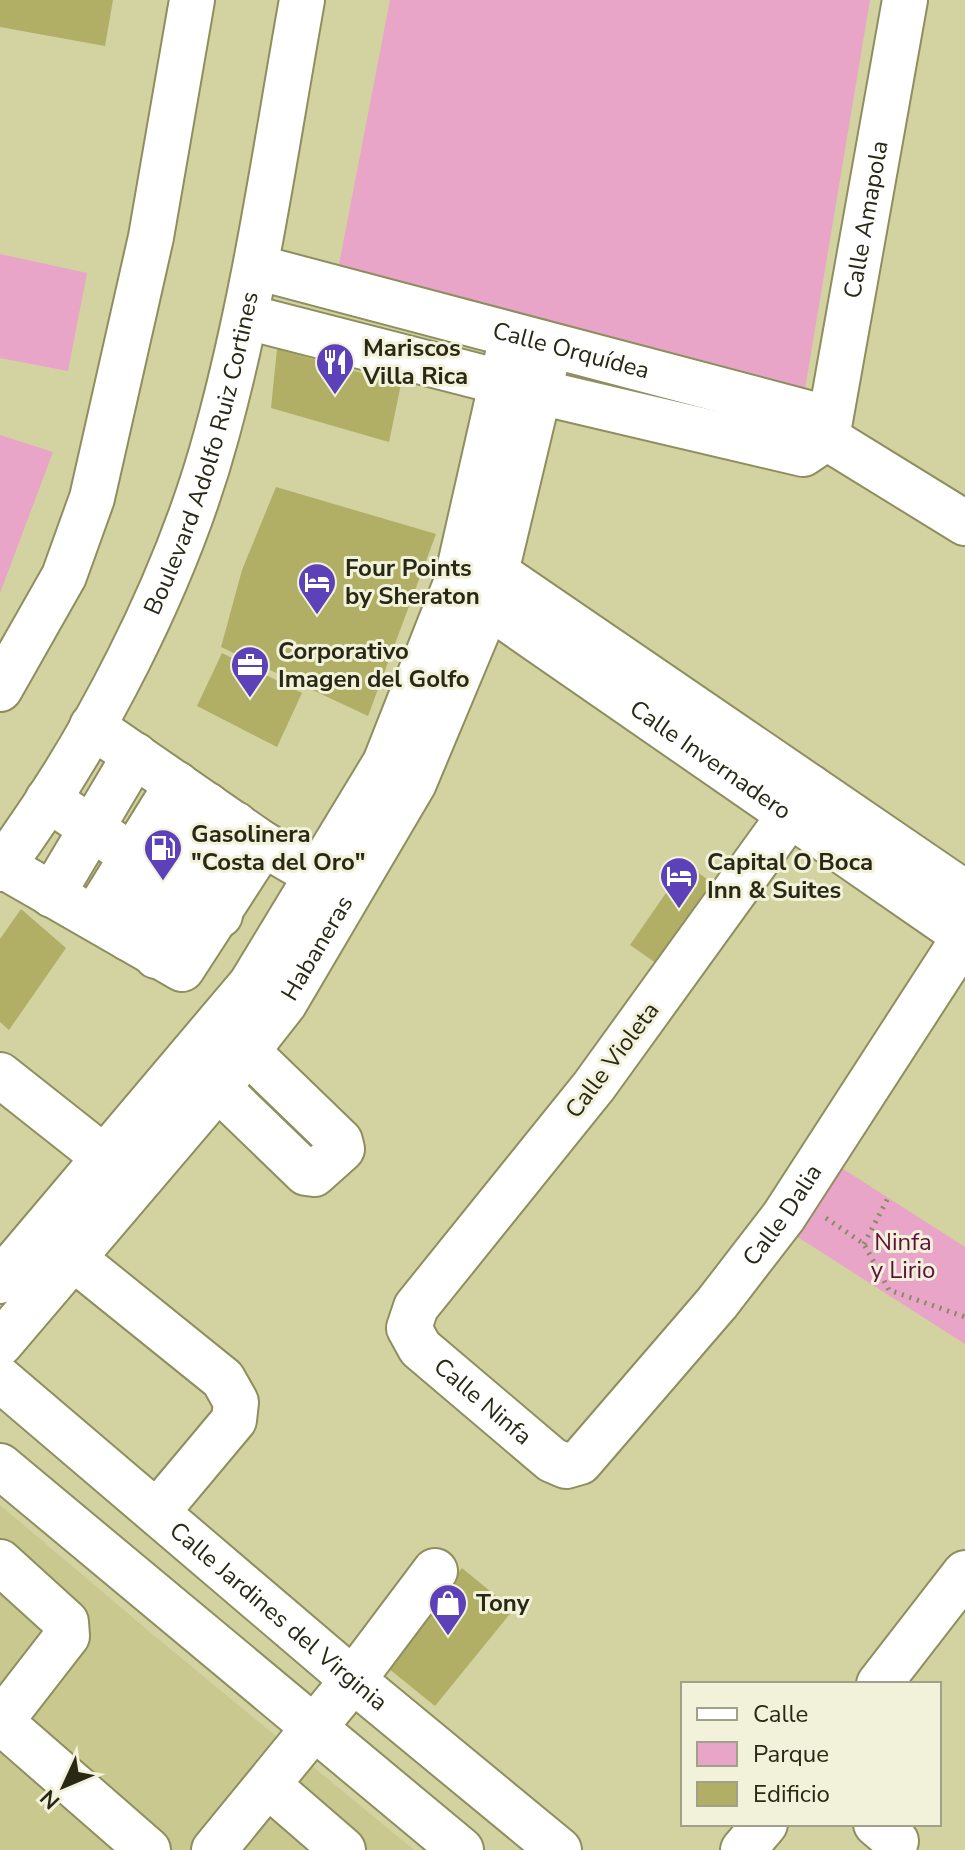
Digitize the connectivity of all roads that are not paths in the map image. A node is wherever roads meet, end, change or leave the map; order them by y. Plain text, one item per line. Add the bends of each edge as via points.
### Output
1 (192, 0) edge
2 (302, 0) edge
3 (905, 0) edge
4 (256, 267) junction
5 (247, 317) junction
6 (531, 341) junction
7 (520, 387) junction
8 (827, 438) junction
9 (965, 523) edge
10 (476, 578) junction
11 (0, 689) edge
12 (92, 726) junction
13 (135, 755) junction
14 (48, 799) junction
15 (800, 801) junction
16 (221, 814) junction
17 (92, 828) junction
18 (1, 868) edge
19 (318, 876) junction
20 (965, 893) edge
21 (52, 895) junction
22 (182, 899) junction
23 (965, 936) edge
24 (126, 937) junction
25 (267, 994) junction
26 (248, 1052) junction
27 (0, 1075) edge
28 (218, 1088) junction
29 (105, 1158) junction
30 (73, 1258) junction
31 (0, 1281) edge
32 (409, 1328) joint
33 (0, 1344) edge
34 (0, 1379) edge
35 (0, 1466) edge
36 (566, 1466) joint
37 (157, 1512) junction
38 (10, 1571) edge
39 (435, 1571) dead end
40 (965, 1573) edge
41 (353, 1680) junction
42 (881, 1682) edge
43 (0, 1721) edge
44 (315, 1728) junction
45 (268, 1785) junction
46 (763, 1826) edge
47 (148, 1850) edge
48 (214, 1850) edge
49 (343, 1850) edge
50 (461, 1850) edge
51 (559, 1850) edge
52 (743, 1850) edge

1 - 11 street via 151,237 92,498 64,576
2 - 4 street, Boulevard Adolfo Ruiz Cortines
3 - 8 street, Calle Amapola
4 - 5 street, Boulevard Adolfo Ruiz Cortines
4 - 6 street, Calle Orquídea
5 - 7 street, Calle Orquídea
5 - 12 street, Boulevard Adolfo Ruiz Cortines via 217,436 190,514
6 - 7 street, Habaneras
6 - 8 street, Calle Orquídea via 808,413
7 - 8 street, Calle Orquídea via 803,454
7 - 10 street, Habaneras
8 - 9 street, Calle Orquídea
10 - 15 street, Calle Invernadero
10 - 19 street, Habaneras via 385,763
10 - 25 street, Habaneras via 414,783
12 - 13 street
12 - 14 street, Boulevard Adolfo Ruiz Cortines
13 - 16 street
13 - 17 street
14 - 17 street
14 - 18 street, Boulevard Adolfo Ruiz Cortines
15 - 20 street, Calle Invernadero
15 - 23 street, Calle Invernadero
15 - 32 street, Calle Violeta via 594,1086 416,1307
16 - 19 street
16 - 22 street
16 - 22 street
17 - 21 street
17 - 22 street
18 - 21 street
19 - 25 street, Habaneras
21 - 24 street
22 - 24 street
22 - 24 street via 182,969
22 - 25 street
23 - 36 street, Calle Dalia via 784,1216 580,1462
25 - 26 street, Habaneras
25 - 29 street, Habaneras
26 - 28 street, Habaneras
26 - 28 street via 340,1141 342,1149 314,1174 306,1173
27 - 29 street
28 - 30 street, Habaneras
29 - 31 street, Habaneras
30 - 33 street, Habaneras
30 - 37 street via 223,1379 236,1402 234,1420
32 - 36 street, Calle Ninfa via 420,1348 552,1460
34 - 37 street, Calle Jardines del Virginia
35 - 44 street
37 - 41 street, Calle Jardines del Virginia
38 - 43 street via 69,1629
39 - 41 street
40 - 42 street
41 - 44 street
41 - 51 street, Calle Jardines del Virginia
43 - 47 street
44 - 45 street
44 - 50 street
45 - 48 street
45 - 49 street
46 - 52 street

